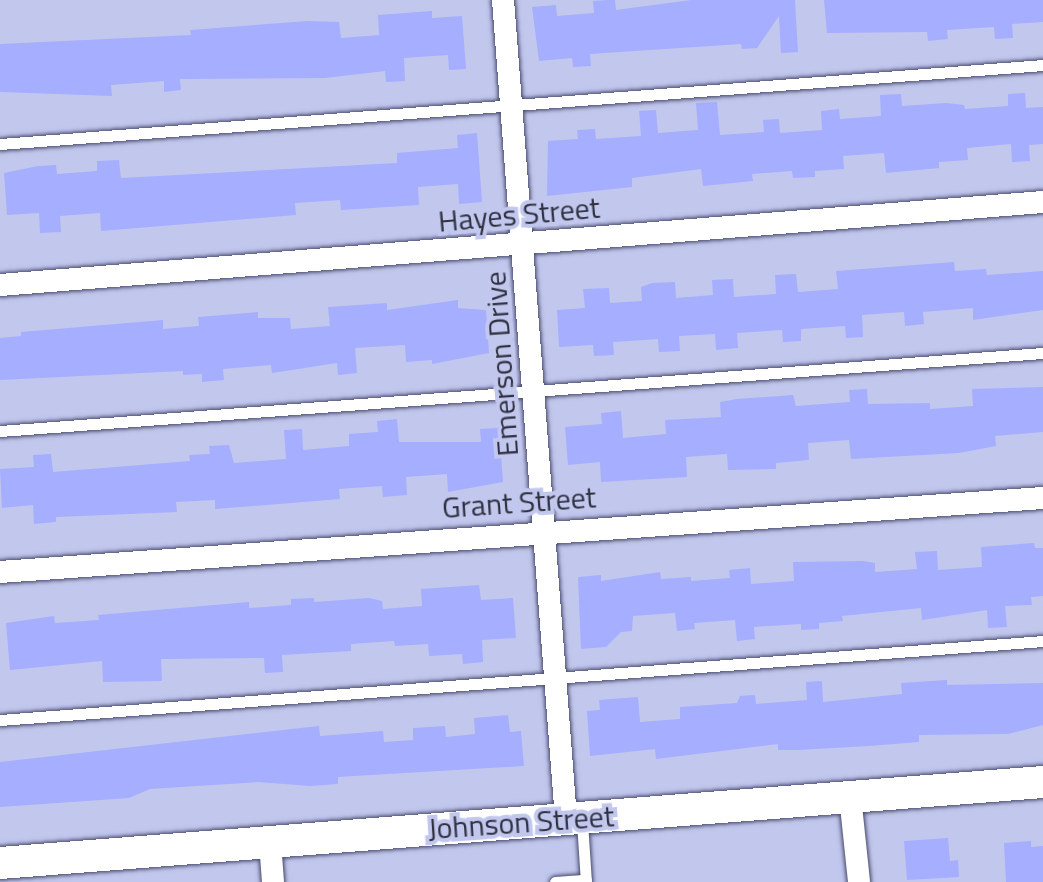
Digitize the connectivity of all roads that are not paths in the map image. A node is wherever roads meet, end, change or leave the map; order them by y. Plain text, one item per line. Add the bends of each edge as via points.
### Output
1 (503, 0) edge
2 (1043, 65) edge
3 (511, 106) junction
4 (0, 144) edge
5 (1043, 202) edge
6 (522, 244) junction
7 (0, 285) edge
8 (1043, 353) edge
9 (533, 391) junction
10 (0, 431) edge
11 (1043, 498) edge
12 (544, 529) junction
13 (0, 572) edge
14 (1043, 641) edge
15 (555, 677) junction
16 (0, 720) edge
17 (1043, 782) edge
18 (850, 796) junction
19 (574, 818) junction
20 (270, 842) junction
21 (0, 863) edge
22 (586, 881) edge
23 (273, 882) edge
24 (555, 882) edge
25 (859, 882) edge

1 - 3 street, Emerson Drive
2 - 3 lane
3 - 4 lane
3 - 6 street, Emerson Drive
5 - 6 street, Hayes Street
6 - 7 street, Hayes Street
6 - 9 street, Emerson Drive
8 - 9 lane
9 - 10 lane
9 - 12 street, Emerson Drive
11 - 12 street, Grant Street
12 - 13 street, Grant Street
12 - 15 street, Emerson Drive
14 - 15 lane
15 - 16 lane
15 - 19 street, Emerson Drive
17 - 18 street, Johnson Street
18 - 19 street, Johnson Street
18 - 25 street
19 - 20 street, Johnson Street
19 - 22 lane
20 - 21 street, Johnson Street
20 - 23 street
22 - 24 lane

